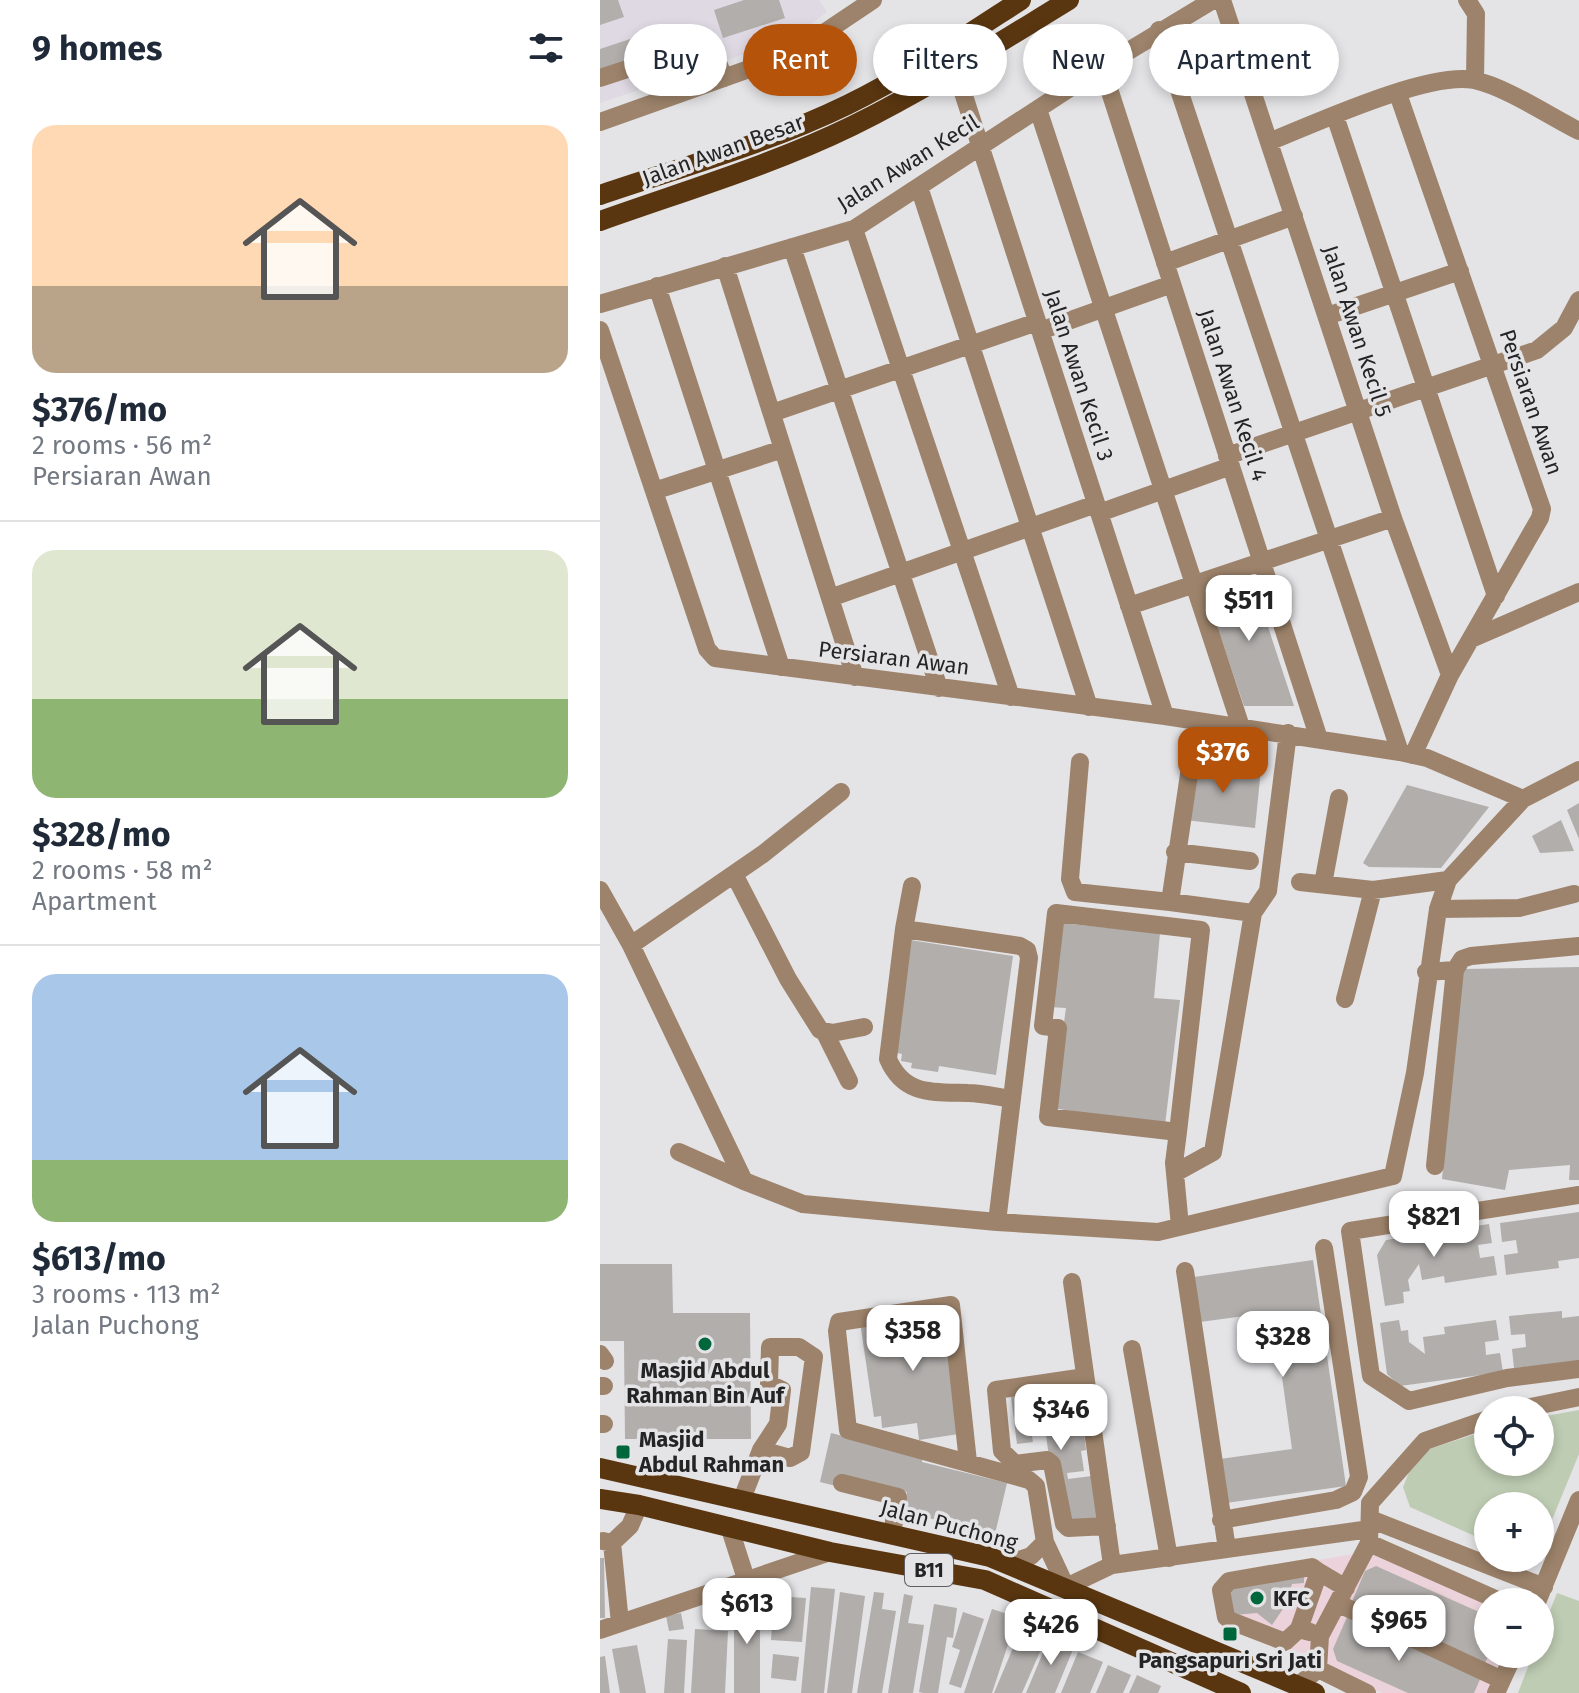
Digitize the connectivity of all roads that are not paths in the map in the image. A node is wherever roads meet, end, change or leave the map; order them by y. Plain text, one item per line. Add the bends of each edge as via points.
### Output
1 (873, 0) edge
2 (1069, 0) edge
3 (1213, 0) edge
4 (1222, 0) edge
5 (1467, 0) edge
6 (1013, 2) edge
7 (850, 6) edge
8 (981, 24) edge
9 (1030, 24) edge
10 (1170, 24) edge
11 (1023, 26) edge
12 (624, 70) edge
13 (727, 77) edge
14 (600, 78) edge
15 (1475, 80) junction
16 (873, 90) edge
17 (1398, 94) junction
18 (673, 96) edge
19 (908, 96) edge
20 (964, 96) edge
21 (1058, 96) edge
22 (1111, 96) edge
23 (1181, 96) edge
24 (1038, 109) junction
25 (1335, 116) junction
26 (600, 122) edge
27 (1579, 131) edge
28 (1271, 141) junction
29 (980, 148) junction
30 (919, 187) junction
31 (600, 195) edge
32 (1294, 216) junction
33 (600, 221) edge
34 (854, 229) junction
35 (1229, 240) junction
36 (792, 247) junction
37 (1165, 263) junction
38 (725, 266) junction
39 (1460, 271) junction
40 (1172, 284) junction
41 (657, 286) junction
42 (1395, 293) junction
43 (1579, 300) edge
44 (600, 304) edge
45 (1104, 308) junction
46 (1327, 316) junction
47 (1038, 327) junction
48 (600, 330) edge
49 (972, 345) junction
50 (1493, 366) junction
51 (901, 369) junction
52 (839, 390) junction
53 (1427, 390) junction
54 (1359, 412) junction
55 (772, 413) junction
56 (1294, 434) junction
57 (783, 449) junction
58 (1229, 461) junction
59 (717, 470) junction
60 (1163, 489) junction
61 (654, 491) junction
62 (1097, 508) junction
63 (1393, 518) junction
64 (1032, 526) junction
65 (1329, 539) junction
66 (962, 551) junction
67 (1262, 561) junction
68 (901, 573) junction
69 (1195, 584) junction
70 (1579, 592) edge
71 (1496, 596) junction
72 (830, 598) junction
73 (1129, 606) junction
74 (1471, 639) junction
75 (781, 667) junction
76 (1450, 675) junction
77 (855, 677) junction
78 (939, 688) junction
79 (1011, 697) junction
80 (1089, 707) junction
81 (1165, 716) junction
82 (1241, 727) junction
83 (1288, 733) junction
84 (1319, 739) junction
85 (1406, 754) junction
86 (1224, 756) dead end
87 (1080, 762) dead end
88 (1579, 770) edge
89 (841, 792) dead end
90 (1339, 798) dead end
91 (1523, 799) junction
92 (1175, 852) junction
93 (1250, 861) dead end
94 (734, 874) junction
95 (1448, 880) junction
96 (1300, 882) dead end
97 (1323, 884) junction
98 (912, 886) dead end
99 (600, 890) edge
100 (1373, 890) junction
101 (1574, 894) dead end
102 (1170, 902) junction
103 (1438, 909) junction
104 (1253, 913) junction
105 (904, 929) junction
106 (631, 945) junction
107 (1579, 946) edge
108 (1455, 970) junction
109 (1426, 972) junction
110 (1345, 999) dead end
111 (864, 1027) dead end
112 (825, 1033) junction
113 (849, 1081) dead end
114 (1012, 1099) junction
115 (1178, 1132) junction
116 (679, 1152) dead end
117 (1435, 1166) dead end
118 (1175, 1173) junction
119 (744, 1181) junction
120 (1579, 1195) edge
121 (997, 1222) junction
122 (1180, 1226) junction
123 (1324, 1248) dead end
124 (1185, 1271) dead end
125 (1072, 1282) dead end
126 (1132, 1349) dead end
127 (1579, 1369) edge
128 (1085, 1377) junction
129 (1507, 1378) junction
130 (812, 1389) junction
131 (782, 1390) junction
132 (1511, 1396) edge
133 (1579, 1397) edge
134 (1554, 1402) edge
135 (1474, 1424) edge
136 (761, 1450) junction
137 (968, 1462) junction
138 (600, 1468) edge
139 (842, 1483) dead end
140 (600, 1499) edge
141 (742, 1499) junction
142 (1579, 1500) edge
143 (639, 1505) junction
144 (1221, 1520) junction
145 (729, 1526) junction
146 (1107, 1526) junction
147 (1370, 1531) junction
148 (892, 1534) junction
149 (606, 1542) edge
150 (1045, 1542) junction
151 (1227, 1549) junction
152 (830, 1552) junction
153 (1169, 1558) junction
154 (1007, 1564) junction
155 (1112, 1565) junction
156 (1319, 1572) junction
157 (747, 1582) junction
158 (1066, 1587) junction
159 (1476, 1588) edge
160 (1521, 1588) edge
161 (1543, 1588) edge
162 (1342, 1596) junction
163 (620, 1623) junction
164 (1299, 1629) junction
165 (600, 1630) edge
166 (1320, 1636) junction
167 (1508, 1668) edge
168 (1318, 1669) junction
169 (1499, 1687) edge
170 (1307, 1689) edge
171 (1241, 1693) edge
172 (1367, 1693) edge

1 - 7 street
2 - 9 main road, Jalan Awan Besar
3 - 10 street, Jalan Awan Kecil
4 - 28 street, Jalan Awan Kecil 5
5 - 15 street via 1476,14
6 - 8 main road, Jalan Awan Besar
6 - 11 street
7 - 13 street via 794,53
12 - 14 street
15 - 17 street via 1444,80
15 - 27 street
16 - 31 main road, Jalan Awan Besar via 797,126
17 - 25 street
17 - 39 street, Persiaran Awan
18 - 26 street
19 - 33 main road, Jalan Awan Besar via 791,153
20 - 29 street, Jalan Awan Kecil 3
21 - 24 street, Jalan Awan Kecil
22 - 37 street, Jalan Awan Kecil 4
23 - 35 street
24 - 29 street, Jalan Awan Kecil
24 - 45 street
25 - 28 street
25 - 42 street
28 - 32 street, Jalan Awan Kecil 5
29 - 30 street, Jalan Awan Kecil
29 - 47 street, Jalan Awan Kecil 3
30 - 34 street, Jalan Awan Kecil
30 - 49 street
32 - 35 street
32 - 46 street, Jalan Awan Kecil 5
34 - 36 street, Jalan Awan Kecil
34 - 51 street
35 - 37 street
35 - 56 street
36 - 38 street, Jalan Awan Kecil
36 - 52 street
37 - 40 street, Jalan Awan Kecil 4
38 - 41 street, Jalan Awan Kecil
38 - 55 street
39 - 42 street
39 - 50 street, Persiaran Awan
40 - 45 street
40 - 58 street, Jalan Awan Kecil 4
41 - 44 street, Jalan Awan Kecil
41 - 59 street
42 - 46 street
42 - 53 street
43 - 50 street via 1553,340
45 - 47 street
45 - 60 street
46 - 54 street, Jalan Awan Kecil 5
47 - 49 street
47 - 62 street, Jalan Awan Kecil 3
48 - 61 street, Persiaran Awan
49 - 51 street
49 - 64 street
50 - 53 street
50 - 71 street, Persiaran Awan via 1542,509
51 - 52 street
51 - 66 street
52 - 55 street
52 - 68 street
53 - 54 street
53 - 71 street
54 - 56 street
54 - 63 street, Jalan Awan Kecil 5
55 - 57 street
56 - 58 street
56 - 65 street
57 - 59 street
57 - 72 street
58 - 60 street
58 - 67 street, Jalan Awan Kecil 4
59 - 61 street
59 - 75 street
60 - 62 street
60 - 69 street
61 - 75 street, Persiaran Awan via 709,653
62 - 64 street
62 - 73 street, Jalan Awan Kecil 3
63 - 65 street
63 - 76 street, Jalan Awan Kecil 5
64 - 66 street
64 - 80 street
65 - 67 street
65 - 85 street
66 - 68 street
66 - 79 street
67 - 69 street
67 - 84 street, Jalan Awan Kecil 4
68 - 72 street
68 - 78 street
69 - 73 street
69 - 82 street
70 - 74 street
71 - 74 street, Persiaran Awan
72 - 77 street
73 - 81 street, Jalan Awan Kecil 3
74 - 76 street, Persiaran Awan
75 - 77 street, Persiaran Awan
76 - 85 street, Persiaran Awan
77 - 78 street, Persiaran Awan
78 - 79 street, Persiaran Awan
79 - 80 street, Persiaran Awan
80 - 81 street, Persiaran Awan
81 - 82 street, Persiaran Awan
82 - 83 street, Persiaran Awan
83 - 84 street, Persiaran Awan
83 - 104 street via 1268,891
84 - 85 street, Persiaran Awan
85 - 91 street, Persiaran Awan
86 - 92 street via 1199,754 1191,761
87 - 102 street via 1070,879 1075,892
88 - 91 street
89 - 94 street
90 - 97 street
91 - 95 street
92 - 93 street
92 - 102 street
94 - 106 street
94 - 112 street via 788,979
95 - 100 street
95 - 103 street
96 - 97 street
97 - 100 street
98 - 105 street
99 - 106 street
100 - 110 street
101 - 103 street via 1519,908
102 - 104 street
103 - 109 street
104 - 118 street via 1213,1152
105 - 114 street via 888,1059 894,1072 911,1088
105 - 114 street via 1027,950
106 - 119 street
107 - 108 street via 1471,956
108 - 109 street
108 - 117 street
109 - 122 street via 1415,1073 1393,1176
111 - 112 street
112 - 113 street
114 - 121 street
115 - 115 street via 1201,930 1056,913 1043,1026 1058,1028 1048,1117
115 - 118 street
116 - 119 street
118 - 122 street
119 - 121 street via 803,1204
120 - 129 street via 1350,1231 1371,1376 1409,1401
121 - 122 street via 1158,1232
123 - 144 street via 1359,1477 1353,1492 1336,1500
124 - 144 street
125 - 128 street
126 - 153 street
127 - 129 street
128 - 146 street
128 - 146 street via 996,1390 1002,1451 1015,1464 1052,1464 1068,1528
129 - 132 street
130 - 131 street
130 - 131 street via 814,1357 799,1347 770,1347 769,1384
130 - 136 street via 801,1452 790,1458
131 - 136 street via 778,1424
133 - 134 street
135 - 147 street via 1425,1441 1370,1503
136 - 141 street
137 - 137 street via 848,1430 839,1322 951,1305
137 - 150 street via 1036,1486
138 - 141 main road, Jalan Puchong / B11
139 - 148 street via 898,1497
140 - 143 main road, Jalan Puchong / B11
141 - 148 main road, Jalan Puchong / B11
142 - 161 street
143 - 145 main road, Jalan Puchong / B11
143 - 149 street via 630,1526
144 - 151 street
145 - 152 main road, Jalan Puchong / B11
145 - 157 street
146 - 155 street
147 - 151 street
147 - 159 street
147 - 160 street
147 - 162 street
148 - 154 main road, Jalan Puchong / B11
149 - 163 street
150 - 154 street via 1031,1556
150 - 158 street
151 - 153 street
152 - 157 street
152 - 171 main road, Jalan Puchong / B11 via 985,1580
153 - 155 street
154 - 158 main road, Jalan Puchong / B11
155 - 158 street
156 - 162 street
156 - 164 street
156 - 164 street via 1312,1567 1229,1581 1221,1590 1231,1621 1285,1642
157 - 163 street
158 - 170 main road, Jalan Puchong / B11
162 - 166 street
162 - 169 street
163 - 165 street
164 - 166 street
166 - 168 street
167 - 169 street
168 - 170 street
168 - 172 street

